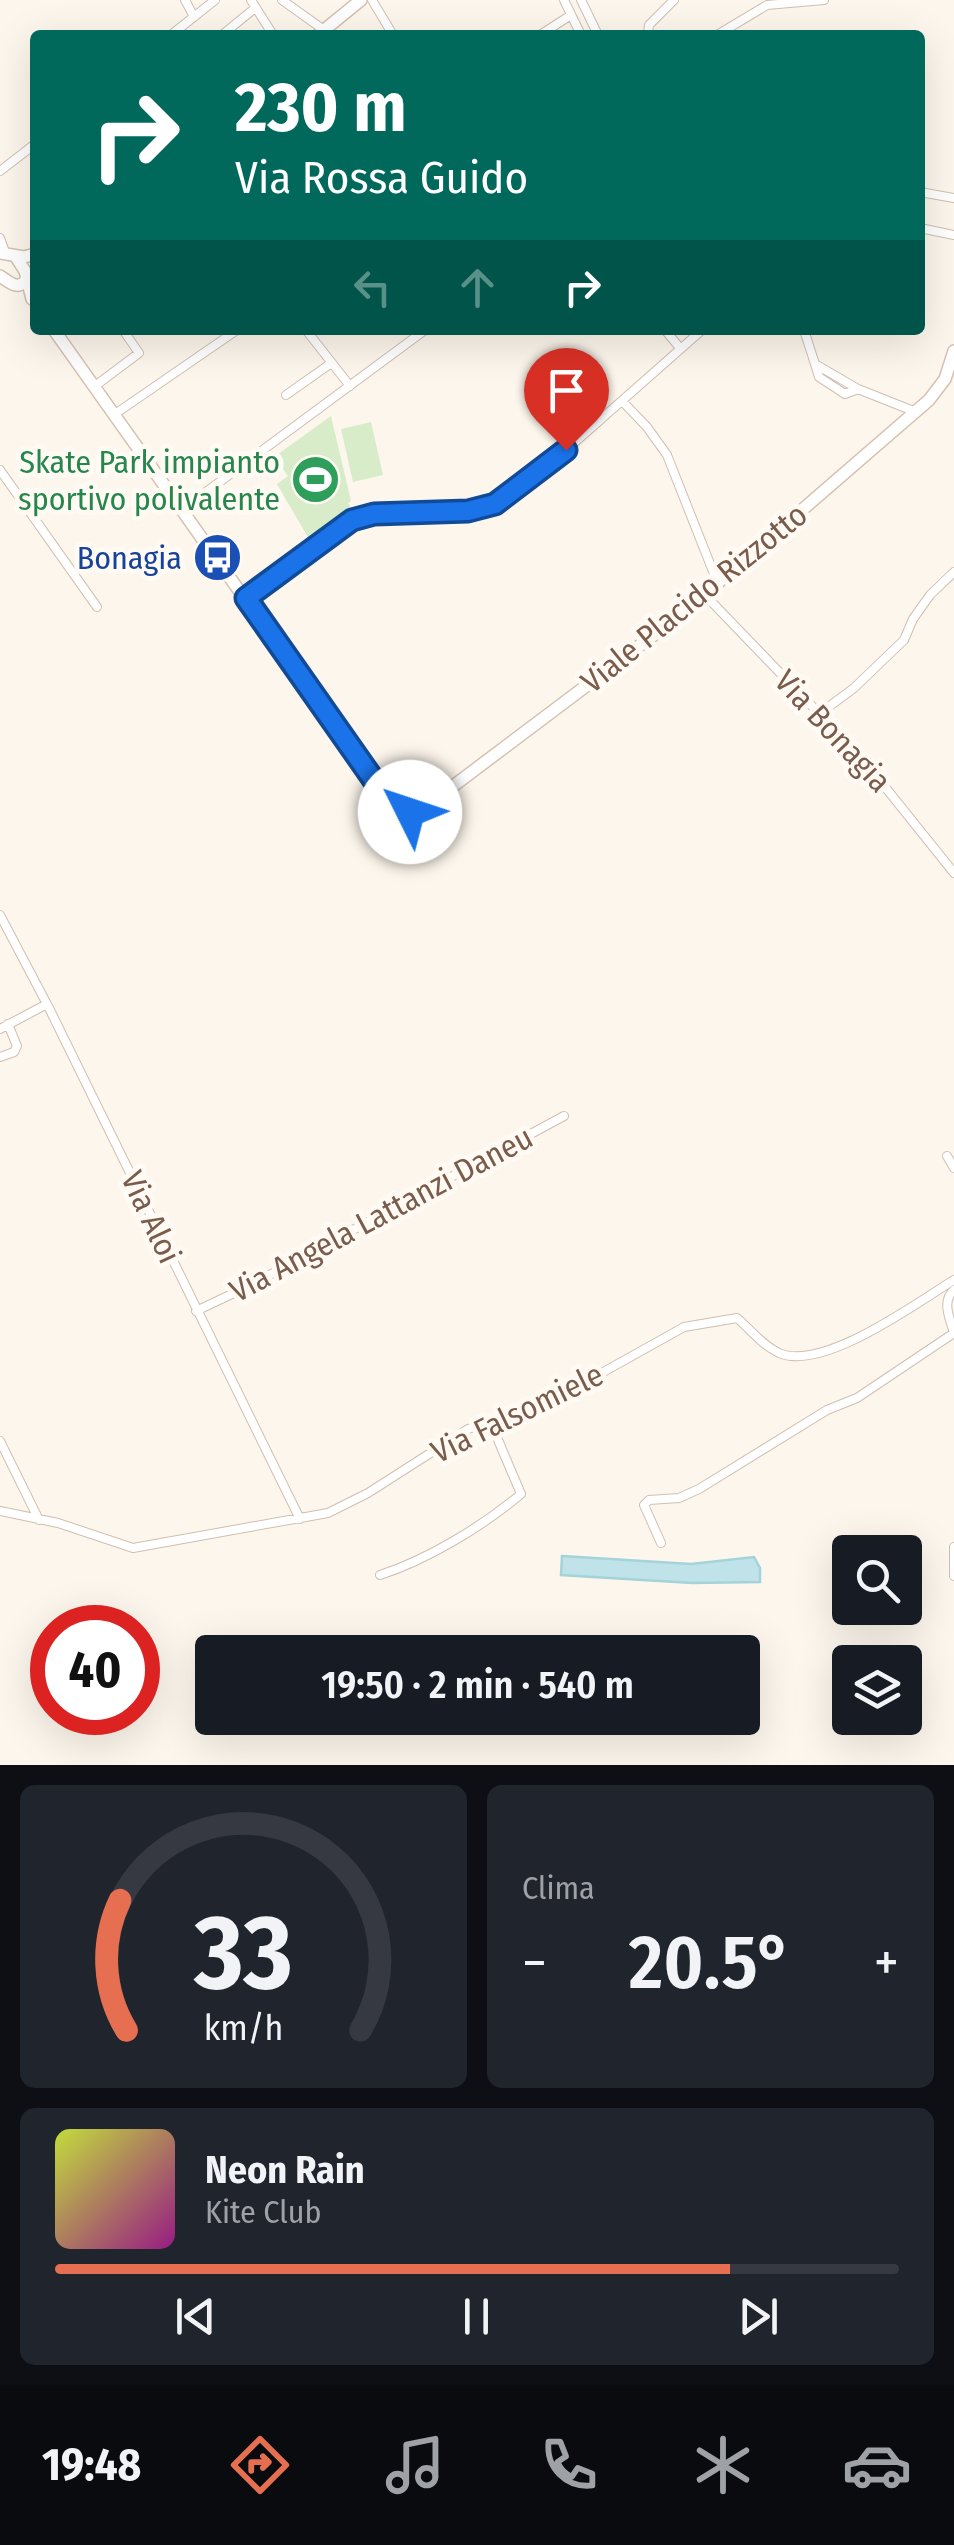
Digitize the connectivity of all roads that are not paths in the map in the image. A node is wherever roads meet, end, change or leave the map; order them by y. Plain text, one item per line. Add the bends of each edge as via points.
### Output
1 (185, 0) edge
2 (216, 0) edge
3 (282, 0) edge
4 (361, 0) edge
5 (372, 0) edge
6 (564, 0) edge
7 (581, 0) edge
8 (674, 0) edge
9 (824, 0) edge
10 (253, 4) edge
11 (571, 15) junction
12 (194, 17) junction
13 (178, 30) edge
14 (227, 30) edge
15 (269, 30) edge
16 (319, 30) edge
17 (324, 30) edge
18 (390, 30) edge
19 (548, 30) edge
20 (578, 30) edge
21 (596, 30) edge
22 (648, 30) edge
23 (726, 30) edge
24 (30, 148) edge
25 (0, 172) edge
26 (925, 193) edge
27 (954, 198) edge
28 (925, 229) edge
29 (954, 234) edge
30 (0, 238) edge
31 (7, 254) edge
32 (30, 270) edge
33 (0, 276) edge
34 (26, 277) junction
35 (13, 285) junction
36 (30, 291) edge
37 (30, 299) edge
38 (58, 335) edge
39 (126, 335) edge
40 (227, 335) edge
41 (310, 335) edge
42 (418, 335) edge
43 (669, 335) edge
44 (696, 335) edge
45 (806, 335) edge
46 (680, 348) junction
47 (954, 351) edge
48 (330, 364) junction
49 (95, 386) junction
50 (350, 386) junction
51 (286, 394) dead end
52 (622, 401) junction
53 (916, 412) junction
54 (114, 414) junction
55 (0, 470) edge
56 (183, 510) junction
57 (954, 572) edge
58 (718, 584) junction
59 (705, 596) junction
60 (246, 598) junction
61 (98, 607) dead end
62 (819, 714) junction
63 (954, 873) edge
64 (0, 916) edge
65 (47, 1004) junction
66 (4, 1027) edge
67 (0, 1057) edge
68 (564, 1116) dead end
69 (947, 1156) dead end
70 (954, 1168) edge
71 (954, 1280) edge
72 (954, 1290) edge
73 (196, 1311) junction
74 (490, 1421) junction
75 (0, 1441) edge
76 (0, 1511) edge
77 (300, 1519) junction
78 (40, 1520) junction
79 (661, 1543) dead end
80 (954, 1547) edge
81 (380, 1574) dead end
82 (954, 1576) edge

1 - 12 street
2 - 12 street
3 - 16 street
4 - 17 street
5 - 18 street
6 - 11 street
7 - 21 street
8 - 22 street
9 - 23 street via 767,6
10 - 14 street
10 - 15 street
11 - 19 street
11 - 20 street
12 - 13 street
24 - 25 street
26 - 27 street
28 - 29 street
30 - 31 street
31 - 34 street
32 - 34 street
33 - 35 street
34 - 35 street
34 - 36 street
35 - 37 street
38 - 49 street
39 - 49 street via 139,354
40 - 54 street
41 - 48 street
42 - 50 street
43 - 46 street
44 - 46 street
45 - 53 street via 815,364
46 - 52 street
47 - 53 street, Viale Placido Rizzotto via 938,391
48 - 50 street
48 - 51 street
49 - 54 street
50 - 56 street
52 - 58 street via 668,455
52 - 60 street via 495,504 352,520
53 - 58 street, Viale Placido Rizzotto
54 - 56 street
55 - 61 street
56 - 60 street
57 - 62 street via 930,594 904,640
58 - 59 street, Viale Placido Rizzotto
59 - 60 street, Viale Placido Rizzotto via 424,808 404,812 387,799
59 - 62 street, Via Bonagia
62 - 63 street, Via Bonagia
64 - 65 street, Via Aloi
65 - 66 street
65 - 73 street, Via Aloi
66 - 67 street via 17,1046
68 - 73 street, Via Angela Lattanzi Daneu
69 - 70 street
71 - 74 street, Via Falsomiele via 824,1352 782,1354 737,1318 684,1327 518,1414
72 - 79 street via 947,1300 954,1333 858,1398 699,1489 649,1500 644,1506
73 - 77 street, Via Aloi
74 - 77 street, Via Falsomiele via 341,1506
74 - 81 street via 521,1494 406,1566
75 - 78 street
76 - 78 street, Via Falsomiele
77 - 78 street, Via Falsomiele via 132,1548
80 - 82 street

